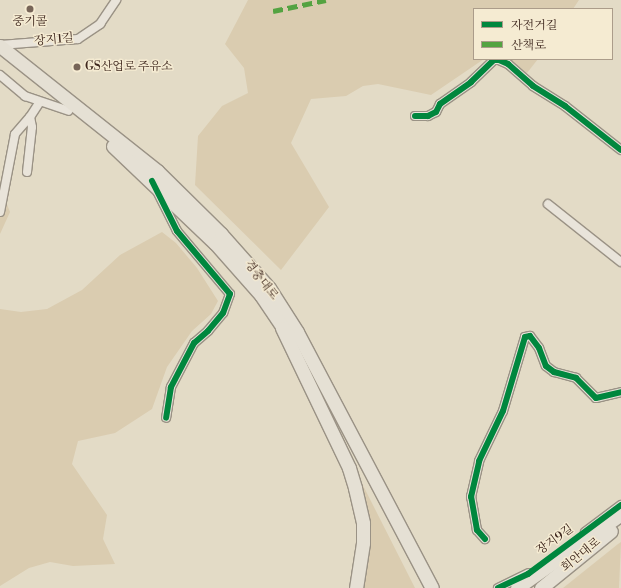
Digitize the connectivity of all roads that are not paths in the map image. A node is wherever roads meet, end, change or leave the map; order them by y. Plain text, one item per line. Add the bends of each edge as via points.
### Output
1 (116, 0) edge
2 (0, 45) edge
3 (0, 57) edge
4 (0, 75) edge
5 (39, 103) junction
6 (69, 111) junction
7 (30, 116) junction
8 (415, 116) dead end
9 (621, 150) edge
10 (27, 172) dead end
11 (152, 181) junction
12 (548, 204) dead end
13 (0, 212) edge
14 (621, 262) edge
15 (276, 316) junction
16 (621, 392) edge
17 (166, 418) dead end
18 (621, 505) edge
19 (621, 514) edge
20 (396, 517) junction
21 (621, 522) edge
22 (621, 533) edge
23 (485, 539) dead end
24 (356, 588) edge
25 (422, 588) edge
26 (432, 588) edge
27 (438, 588) edge
28 (498, 588) edge
29 (517, 588) edge
30 (541, 588) edge
31 (553, 588) edge

1 - 2 street, 장지1길 via 100,24 78,39
2 - 20 main road, 경충대로 via 157,171 269,288 297,332
3 - 6 main road, 경충대로
4 - 5 street via 25,96
5 - 6 street
5 - 7 street
6 - 11 main road, 경충대로
7 - 10 street via 32,127
7 - 13 street via 15,134
8 - 9 street via 436,112 440,104 471,82 494,60 499,60 508,64 533,86 566,106
11 - 15 main road, 경충대로 via 215,243
11 - 17 street via 177,231 230,294 223,313 194,343 171,388
12 - 14 street
15 - 24 main road via 349,468 355,488 363,523 363,543
15 - 25 main road, 경충대로 via 307,367
16 - 23 street via 596,398 576,378 554,372 546,366 539,348 530,336 525,337 503,410 479,461 471,497 477,530
18 - 28 street, 장지9길 via 528,574
19 - 29 main road
20 - 26 main road, 경충대로
20 - 27 main road
21 - 30 main road, 회안대로
22 - 31 main road, 회안대로

